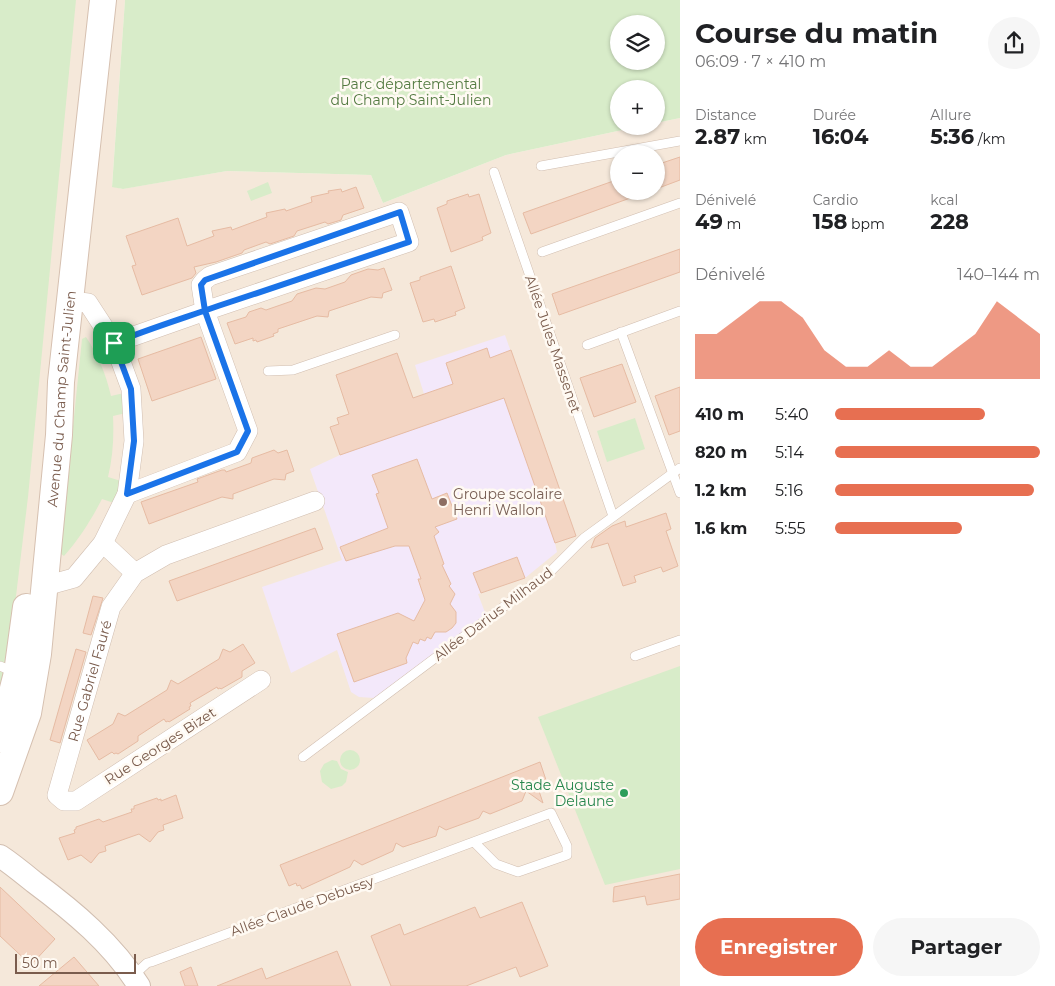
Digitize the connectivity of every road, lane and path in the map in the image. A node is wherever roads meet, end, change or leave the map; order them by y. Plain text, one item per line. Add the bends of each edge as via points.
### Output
1 (89, 0) edge
2 (103, 0) edge
3 (680, 141) edge
4 (541, 166) dead end
5 (494, 172) dead end
6 (680, 203) edge
7 (542, 252) dead end
8 (71, 301) junction
9 (205, 311) junction
10 (680, 311) edge
11 (621, 332) junction
12 (394, 335) dead end
13 (55, 336) junction
14 (114, 343) junction
15 (587, 344) dead end
16 (268, 371) dead end
17 (677, 470) edge
18 (680, 493) edge
19 (127, 494) junction
20 (315, 501) dead end
21 (613, 516) junction
22 (103, 543) junction
23 (135, 573) junction
24 (38, 578) junction
25 (680, 640) edge
26 (635, 656) dead end
27 (8, 670) edge
28 (262, 680) dead end
29 (0, 739) edge
30 (303, 757) dead end
31 (0, 792) edge
32 (57, 795) joint
33 (474, 842) junction
34 (0, 856) edge
35 (136, 981) edge

1 - 13 main road, Avenue du Champ Saint-Julien
2 - 8 main road, Avenue du Champ Saint-Julien
3 - 4 lane
5 - 21 lane, Allée Jules Massenet
6 - 7 lane
8 - 13 main road via 62,311
8 - 14 street via 88,303
8 - 24 main road, Avenue du Champ Saint-Julien via 61,382 59,435
9 - 9 street via 409,242 400,212 210,276 201,285
9 - 14 street
9 - 19 street via 248,431 237,452
10 - 11 lane
11 - 15 lane
11 - 17 lane
12 - 16 lane via 293,370
13 - 24 main road, Avenue du Champ Saint-Julien via 47,463 40,480
14 - 19 street via 131,389 134,441
17 - 18 lane
17 - 21 lane, Allée Darius Milhaud
19 - 22 street
20 - 23 street, Rue Gabriel Fauré via 166,554
21 - 30 lane, Allée Darius Milhaud via 584,538 550,572
22 - 23 street
22 - 24 street via 74,578
23 - 32 street, Rue Gabriel Fauré via 111,607
24 - 27 main road, Avenue du Champ Saint-Julien
24 - 31 main road, Avenue du Champ Saint-Julien via 38,654 28,713
25 - 26 lane
27 - 29 main road, Avenue du Champ Saint-Julien
28 - 32 street, Rue Georges Bizet via 76,801 64,801
33 - 33 lane, Allée Claude Debussy via 551,813 567,846 567,855 518,872 496,864
33 - 35 lane, Allée Claude Debussy via 147,963
34 - 35 street via 68,908

